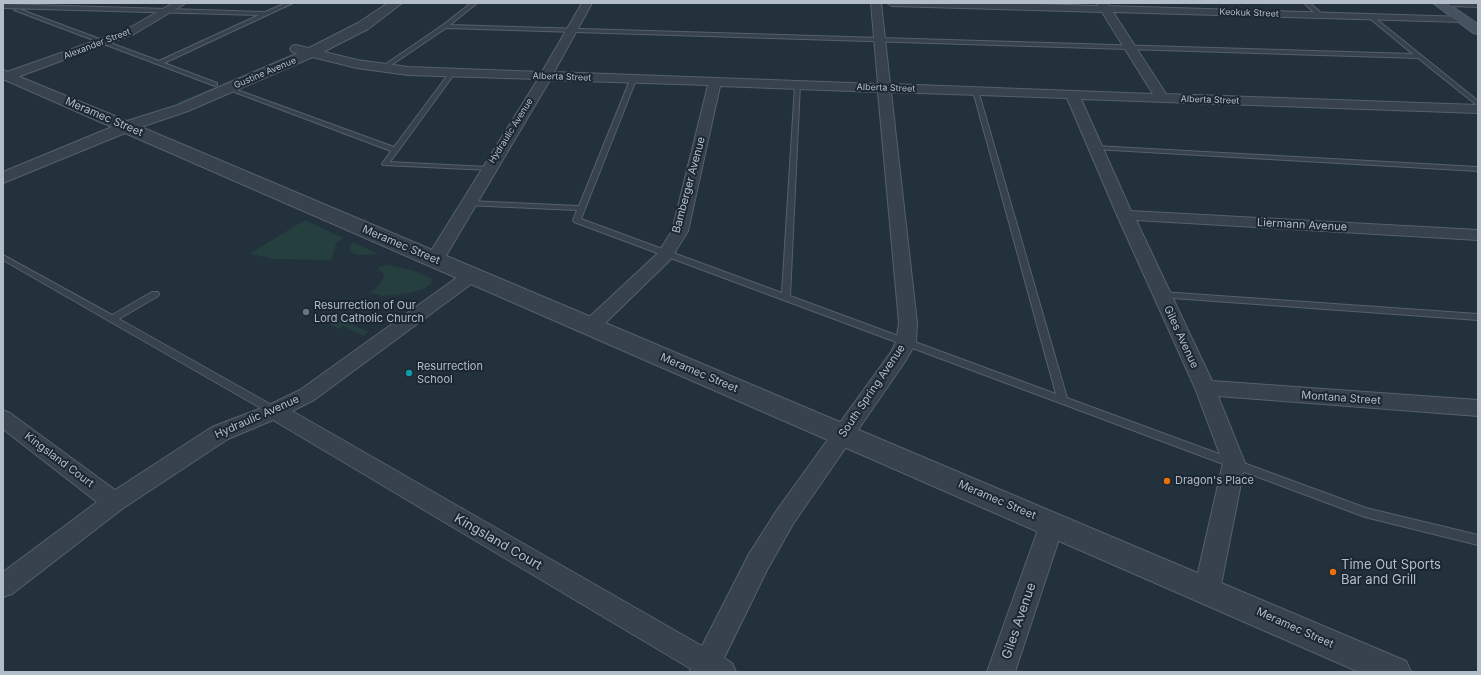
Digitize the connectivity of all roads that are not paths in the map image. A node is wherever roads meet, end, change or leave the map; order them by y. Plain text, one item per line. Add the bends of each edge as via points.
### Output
1 (181, 3) edge
2 (290, 3) edge
3 (380, 3) edge
4 (396, 3) edge
5 (474, 3) edge
6 (587, 3) edge
7 (876, 3) edge
8 (892, 3) edge
9 (1307, 3) edge
10 (1439, 3) edge
11 (1451, 3) edge
12 (1478, 4) edge
13 (3, 6) edge
14 (1104, 6) edge
15 (10, 7) junction
16 (168, 12) junction
17 (266, 14) junction
18 (1320, 15) junction
19 (1370, 16) junction
20 (1462, 19) junction
21 (445, 26) junction
22 (1478, 30) edge
23 (572, 31) junction
24 (880, 39) junction
25 (102, 42) junction
26 (1130, 48) junction
27 (296, 49) junction
28 (310, 53) junction
29 (1417, 56) junction
30 (160, 63) junction
31 (382, 69) junction
32 (452, 73) junction
33 (6, 75) edge
34 (545, 76) junction
35 (633, 80) junction
36 (715, 82) junction
37 (798, 85) junction
38 (221, 86) junction
39 (884, 88) junction
40 (976, 91) junction
41 (1072, 94) junction
42 (1162, 98) junction
43 (1478, 104) edge
44 (1478, 109) edge
45 (126, 127) junction
46 (1096, 148) junction
47 (395, 150) junction
48 (488, 169) junction
49 (1478, 169) edge
50 (3, 178) edge
51 (468, 203) junction
52 (582, 208) junction
53 (1125, 215) junction
54 (1478, 235) edge
55 (666, 254) junction
56 (3, 257) edge
57 (435, 259) junction
58 (472, 275) junction
59 (155, 294) dead end
60 (1162, 295) junction
61 (786, 298) junction
62 (1478, 317) edge
63 (112, 319) junction
64 (591, 326) junction
65 (906, 342) junction
66 (1205, 388) junction
67 (1063, 401) junction
68 (1478, 408) edge
69 (274, 411) junction
70 (3, 418) edge
71 (843, 434) junction
72 (1234, 463) junction
73 (114, 502) junction
74 (1052, 524) junction
75 (1478, 540) edge
76 (3, 586) edge
77 (1207, 590) junction
78 (711, 669) edge
79 (1001, 672) edge
80 (1395, 672) edge

1 - 16 street, Alexander Street
2 - 17 lane
3 - 27 street, Gustine Avenue via 341,28
4 - 28 street, Gustine Avenue via 363,26
5 - 21 lane
6 - 23 street, Hydraulic Avenue
7 - 24 street, South Spring Avenue
8 - 14 street, Keokuk Street
9 - 18 lane
10 - 20 main road
11 - 12 street
13 - 15 lane
14 - 18 street, Keokuk Street
14 - 26 street
15 - 16 lane
15 - 25 lane
16 - 17 lane
16 - 25 street, Alexander Street via 143,26
17 - 30 lane
18 - 19 street, Keokuk Street
19 - 20 street, Keokuk Street
19 - 29 lane
20 - 22 main road
21 - 23 lane
21 - 31 lane
23 - 24 lane
23 - 34 street, Hydraulic Avenue
24 - 26 lane
24 - 39 street, South Spring Avenue
25 - 30 lane
25 - 33 street, Alexander Street
26 - 29 lane
26 - 42 street
27 - 28 street, Alberta Street
27 - 38 street, Gustine Avenue
28 - 31 street, Alberta Street
28 - 38 street, Gustine Avenue
29 - 43 lane
30 - 38 lane
31 - 32 street, Alberta Street
32 - 34 street, Alberta Street
32 - 47 lane
33 - 45 street, Meramec Street
34 - 35 street, Alberta Street
34 - 48 street, Hydraulic Avenue
35 - 36 street, Alberta Street
35 - 52 lane
36 - 37 street, Alberta Street
36 - 55 street, Bamberger Avenue via 680,231
37 - 39 street, Alberta Street
37 - 61 lane
38 - 45 street, Gustine Avenue via 183,108
38 - 47 lane
39 - 40 street, Alberta Street
39 - 65 street, South Spring Avenue via 908,323
40 - 41 street, Alberta Street
40 - 67 lane
41 - 42 street, Alberta Street
41 - 46 street, Giles Avenue
42 - 44 street, Alberta Street
45 - 50 street, Gustine Avenue
45 - 57 street, Meramec Street
46 - 49 lane
46 - 53 street, Giles Avenue
47 - 48 lane via 385,164
48 - 51 street, Hydraulic Avenue
51 - 52 lane
51 - 57 street, Hydraulic Avenue
52 - 55 lane via 577,220
53 - 54 street, Liermann Avenue
53 - 60 street, Giles Avenue
55 - 61 lane
55 - 64 street, Bamberger Avenue
56 - 63 lane
57 - 58 street, Meramec Street
58 - 64 street, Meramec Street
58 - 69 street, Hydraulic Avenue via 307,395
59 - 63 lane
60 - 62 lane
60 - 66 street, Giles Avenue
61 - 65 lane
63 - 69 lane
64 - 71 street, Meramec Street
65 - 67 lane
65 - 71 street, South Spring Avenue
66 - 68 street, Montana Street
66 - 72 street, Giles Avenue
67 - 72 lane
69 - 73 street, Hydraulic Avenue via 220,432
69 - 78 street, Kingsland Court
70 - 73 street, Kingsland Court
71 - 74 street, Meramec Street
71 - 78 street, South Spring Avenue via 785,517 758,562
72 - 75 lane via 1365,512
72 - 77 street
73 - 76 street, Hydraulic Avenue
74 - 77 street, Meramec Street
74 - 79 street, Giles Avenue
77 - 80 street, Meramec Street

